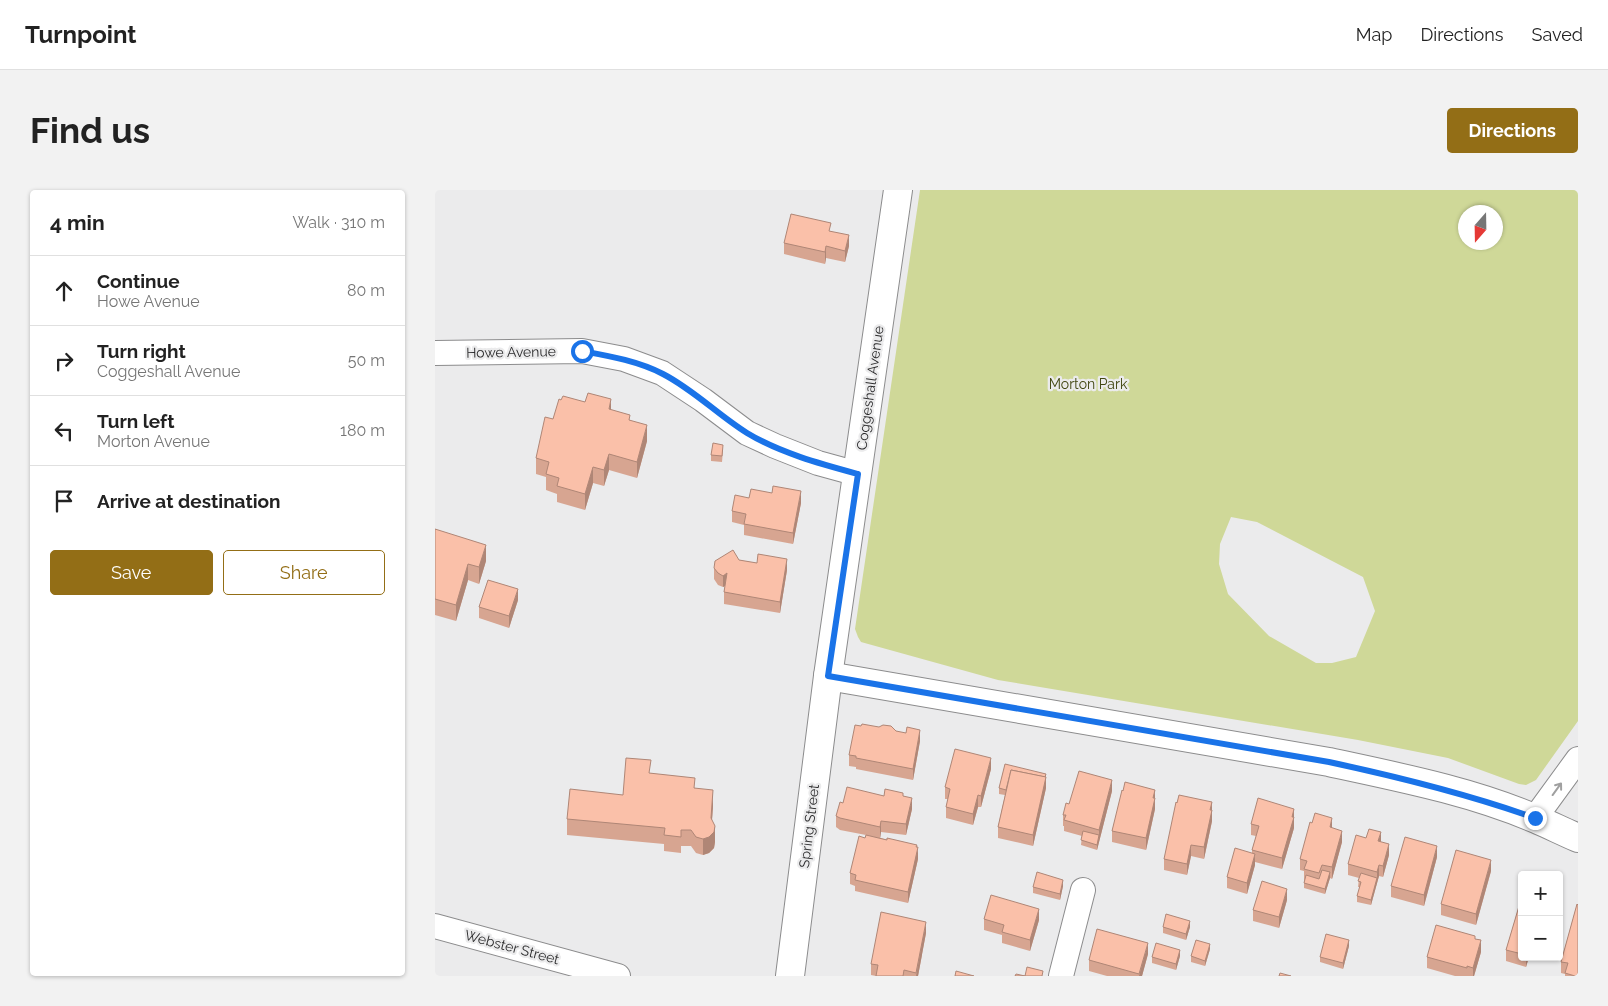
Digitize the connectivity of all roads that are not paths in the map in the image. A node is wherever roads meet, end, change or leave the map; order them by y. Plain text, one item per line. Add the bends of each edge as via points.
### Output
1 (899, 190) edge
2 (435, 353) edge
3 (858, 474) junction
4 (828, 676) junction
5 (1578, 759) edge
6 (1535, 818) junction
7 (1578, 838) edge
8 (1083, 890) dead end
9 (435, 926) edge
10 (618, 976) edge
11 (790, 976) edge
12 (1061, 976) edge

1 - 3 main road, Coggeshall Avenue
2 - 3 street, Howe Avenue via 582,351 624,359 662,373 747,433 817,463
3 - 4 main road, Coggeshall Avenue
4 - 6 main road via 1338,764 1457,792
4 - 11 main road, Spring Street
6 -> 5 street
6 - 7 main road
8 - 12 street
9 - 10 street, Webster Street

